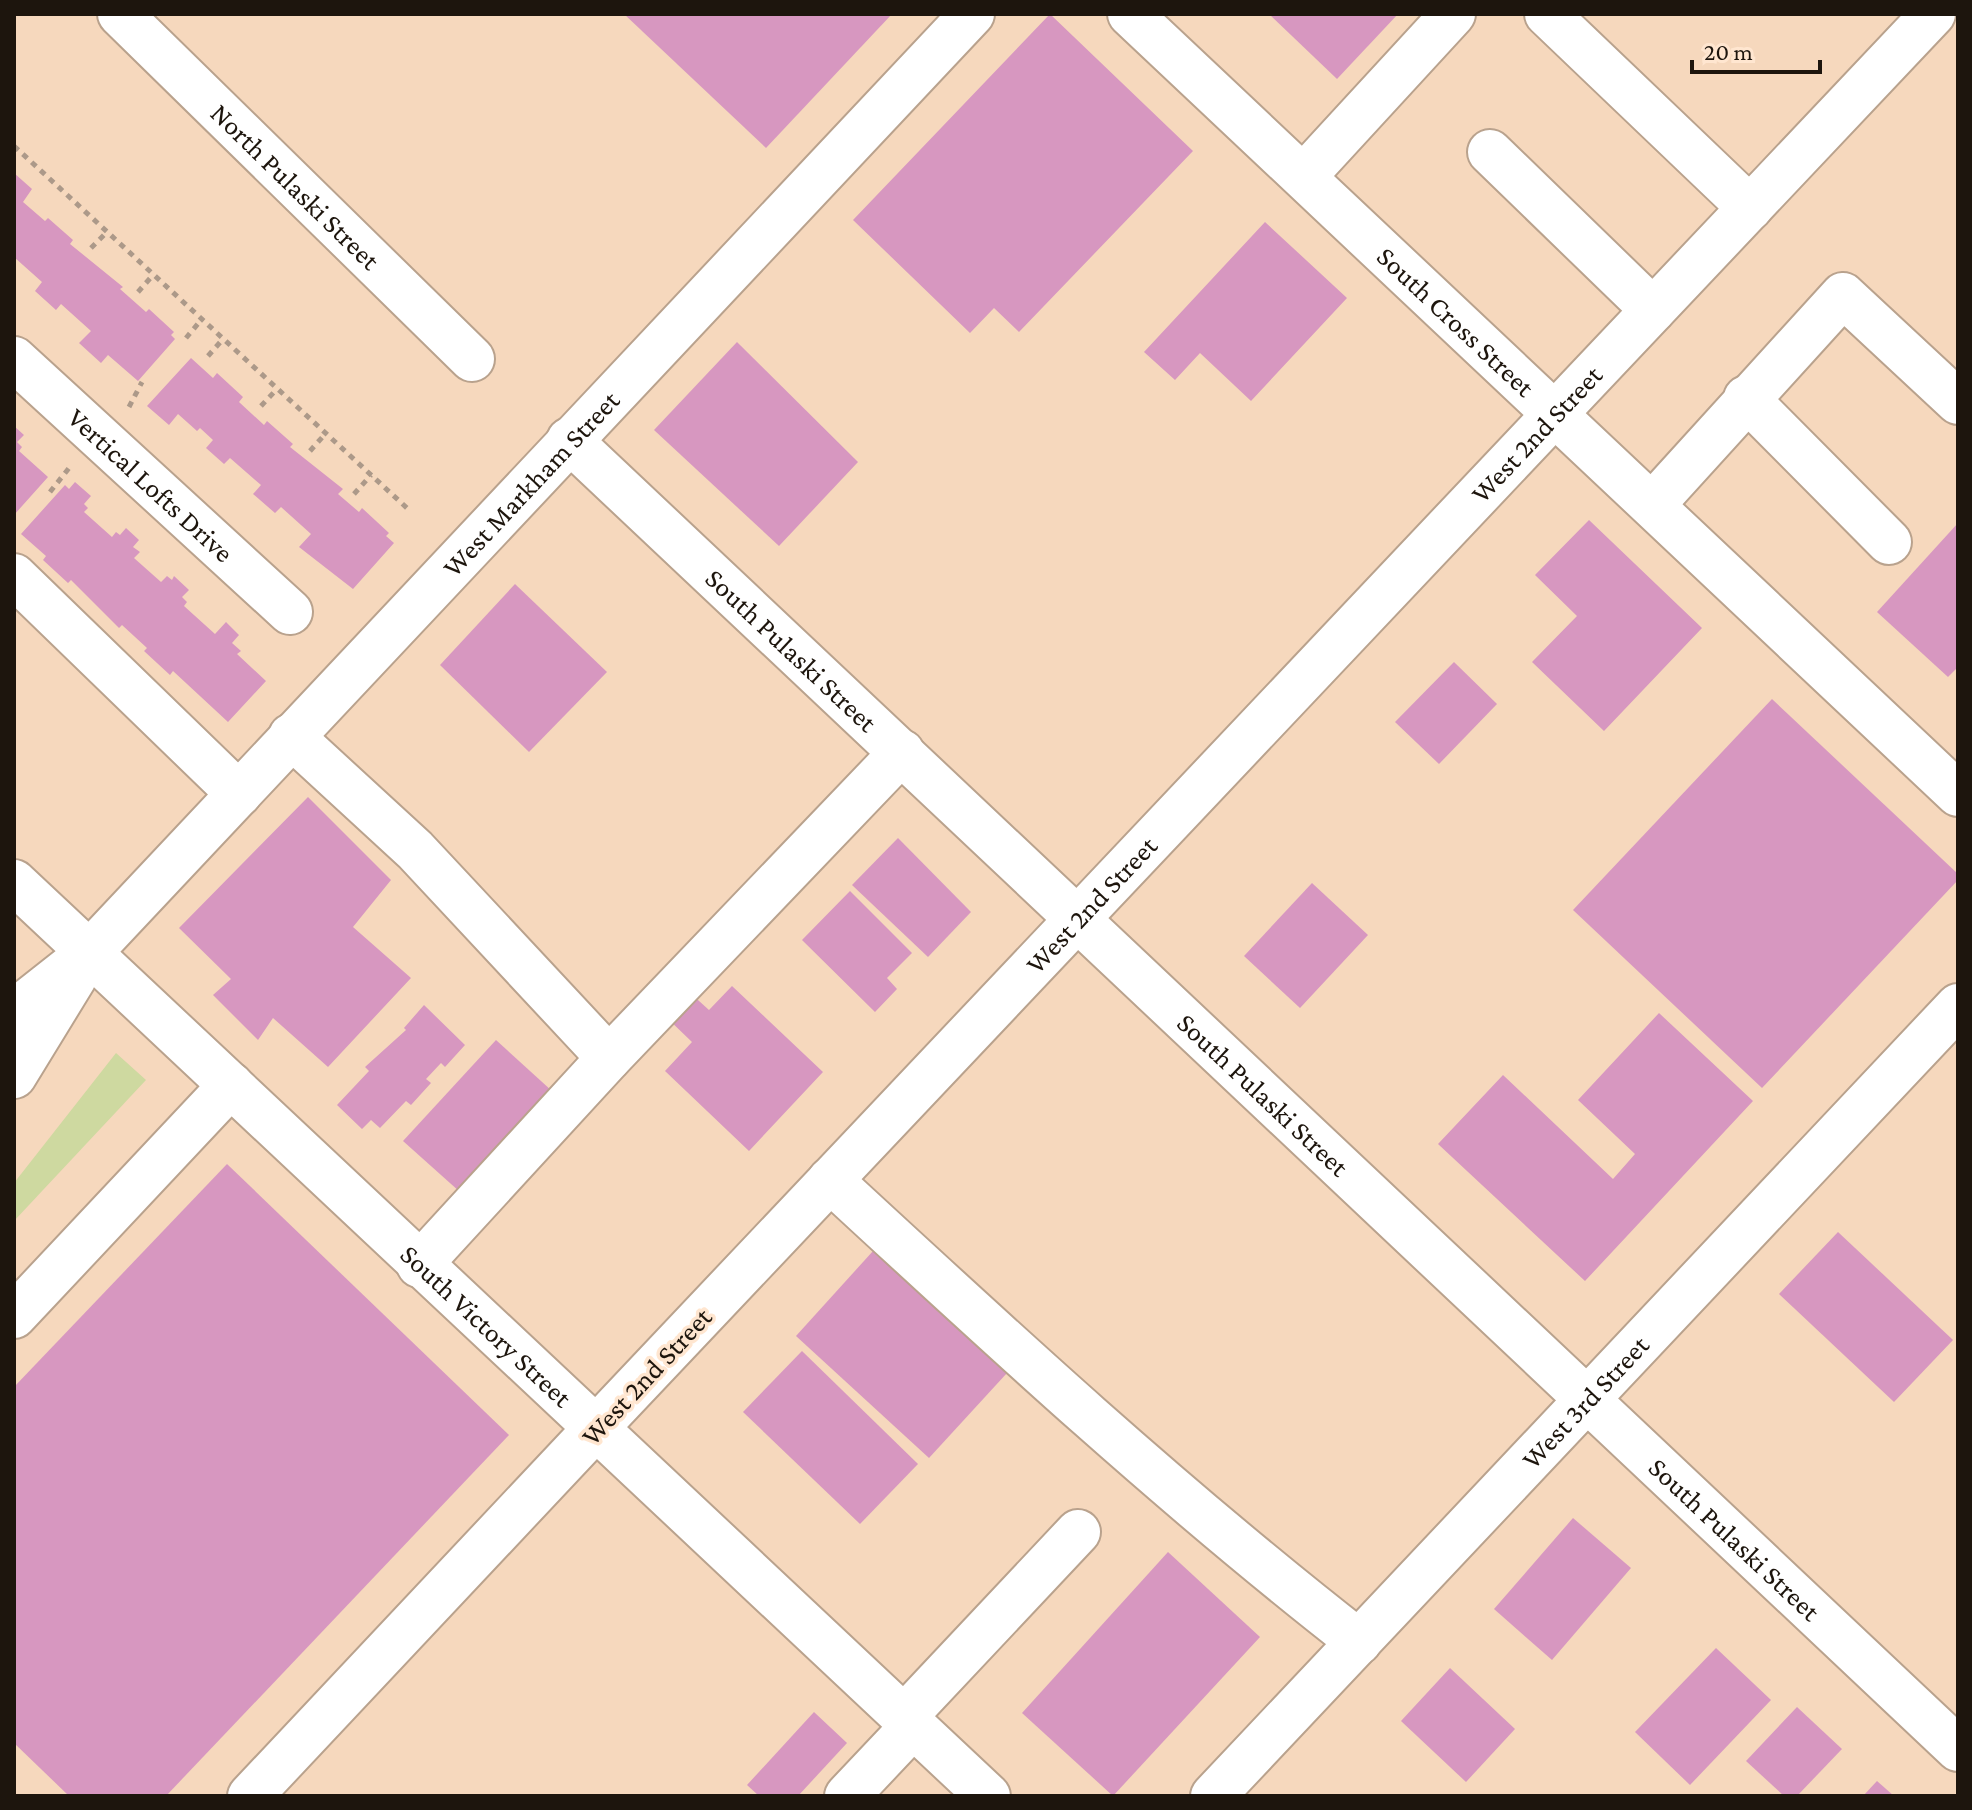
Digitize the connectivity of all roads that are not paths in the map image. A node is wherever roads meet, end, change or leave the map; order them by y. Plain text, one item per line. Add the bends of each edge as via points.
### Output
1 (120, 14) edge
2 (972, 14) edge
3 (1130, 14) edge
4 (1453, 14) edge
5 (1547, 14) edge
6 (1933, 14) edge
7 (1490, 152) dead end
8 (1304, 176) junction
9 (1750, 208) junction
10 (1653, 310) junction
11 (14, 359) edge
12 (472, 359) dead end
13 (1746, 398) junction
14 (1958, 402) edge
15 (1556, 413) junction
16 (569, 440) junction
17 (1653, 504) junction
18 (1889, 542) dead end
19 (14, 576) edge
20 (290, 612) dead end
21 (291, 736) junction
22 (902, 752) junction
23 (239, 794) junction
24 (1958, 794) edge
25 (14, 882) edge
26 (1078, 918) junction
27 (90, 952) junction
28 (1958, 1006) edge
29 (14, 1012) edge
30 (609, 1058) junction
31 (14, 1076) edge
32 (231, 1085) junction
33 (830, 1180) junction
34 (419, 1265) junction
35 (14, 1316) edge
36 (1587, 1399) junction
37 (596, 1428) junction
38 (1078, 1532) dead end
39 (1359, 1642) junction
40 (910, 1720) junction
41 (1958, 1749) edge
42 (250, 1796) edge
43 (847, 1796) edge
44 (988, 1796) edge
45 (1213, 1796) edge

1 - 12 street, North Pulaski Street
2 - 16 street, West Markham Street
3 - 8 street, South Cross Street
4 - 8 street
5 - 9 street
6 - 9 street, West 2nd Street
7 - 10 street
8 - 15 street, South Cross Street
9 - 10 street, West 2nd Street
10 - 15 street, West 2nd Street
11 - 20 street, Vertical Lofts Drive
13 - 14 street via 1843,295
13 - 17 street
13 - 18 street
15 - 17 street, South Cross Street
15 - 26 street, West 2nd Street
16 - 21 street, West Markham Street
16 - 22 street, South Pulaski Street
17 - 24 street, South Cross Street
19 - 23 street
21 - 23 street, West Markham Street
21 - 30 street via 415,850
22 - 26 street, South Pulaski Street
22 - 30 street
23 - 27 street, West Markham Street
25 - 27 street, South Victory Street
26 - 33 street, West 2nd Street
26 - 36 street, South Pulaski Street
27 - 29 street
27 - 31 street
27 - 32 street, South Victory Street
28 - 36 street, West 3rd Street
30 - 34 street
32 - 34 street, South Victory Street
32 - 35 street
33 - 37 street, West 2nd Street
33 - 39 street via 1039,1373 1276,1578
34 - 37 street, South Victory Street
36 - 39 street, West 3rd Street
36 - 41 street, South Pulaski Street
37 - 40 street, South Victory Street
37 - 42 street, West 2nd Street
38 - 40 street
39 - 45 street, West 3rd Street
40 - 43 street
40 - 44 street, South Victory Street

